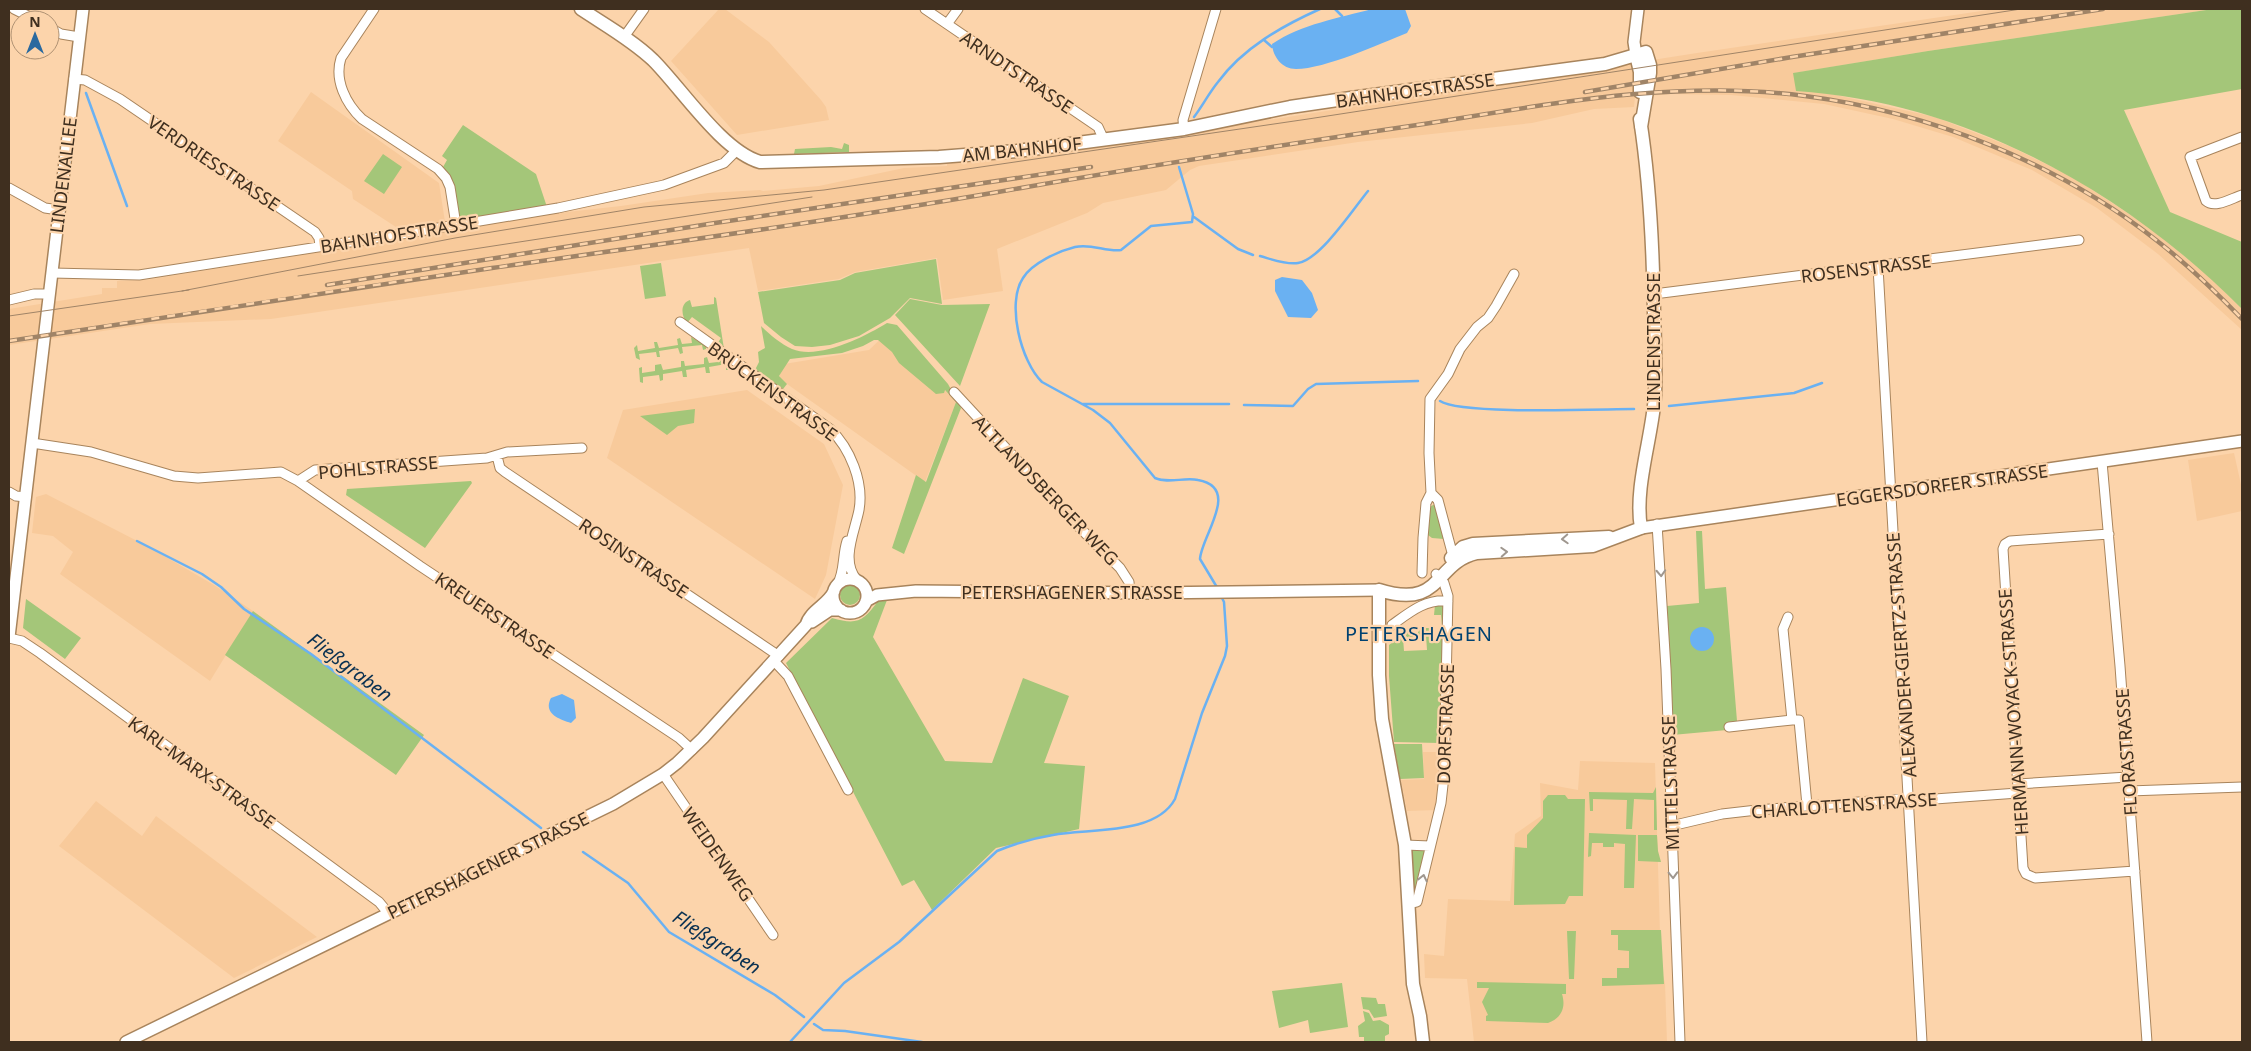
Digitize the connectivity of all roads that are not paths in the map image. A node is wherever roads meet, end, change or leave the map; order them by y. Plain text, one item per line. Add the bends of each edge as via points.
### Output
1 (82, 9) edge
2 (374, 9) edge
3 (581, 9) edge
4 (644, 9) edge
5 (925, 9) edge
6 (958, 9) edge
7 (1216, 9) edge
8 (1638, 13) edge
9 (947, 24) junction
10 (60, 33) edge
11 (79, 37) junction
12 (624, 37) junction
13 (1641, 54) junction
14 (74, 79) junction
15 (1184, 129) junction
16 (2242, 137) edge
17 (1104, 140) junction
18 (736, 151) junction
19 (9, 188) edge
20 (2242, 195) edge
21 (59, 210) junction
22 (456, 225) junction
23 (2078, 240) dead end
24 (320, 246) junction
25 (1878, 267) junction
26 (52, 273) junction
27 (1514, 274) dead end
28 (49, 294) junction
29 (1654, 294) junction
30 (9, 300) edge
31 (680, 322) dead end
32 (954, 392) dead end
33 (2242, 442) edge
34 (32, 444) junction
35 (582, 448) dead end
36 (497, 456) junction
37 (2102, 462) junction
38 (298, 481) junction
39 (9, 492) edge
40 (1890, 492) junction
41 (1431, 493) junction
42 (26, 498) junction
43 (1658, 524) junction
44 (853, 527) junction
45 (1641, 528) junction
46 (2109, 534) junction
47 (1455, 558) junction
48 (1433, 575) junction
49 (860, 582) junction
50 (836, 588) junction
51 (1379, 590) junction
52 (916, 591) junction
53 (1130, 593) junction
54 (1448, 600) junction
55 (866, 601) junction
56 (842, 610) junction
57 (1788, 616) dead end
58 (806, 625) junction
59 (1392, 625) dead end
60 (9, 638) edge
61 (776, 658) junction
62 (1792, 720) junction
63 (1729, 727) dead end
64 (692, 750) junction
65 (663, 774) junction
66 (2128, 776) junction
67 (2242, 787) edge
68 (2018, 788) junction
69 (848, 790) dead end
70 (2129, 791) junction
71 (1910, 798) junction
72 (1806, 806) junction
73 (1671, 826) junction
74 (1405, 844) junction
75 (1430, 846) junction
76 (2135, 871) junction
77 (1409, 904) junction
78 (389, 914) junction
79 (773, 935) dead end
80 (126, 1042) edge
81 (1423, 1042) edge
82 (1680, 1042) edge
83 (1922, 1042) edge
84 (2147, 1042) edge

1 - 11 street, LINDENALLEE
2 - 22 street via 338,66 347,102 362,119 438,169 446,178
3 - 12 main road
4 - 12 street
5 - 9 street, ARNDTSTRASSE
6 - 9 street
7 - 15 street via 1183,120
8 - 13 street via 1634,42
9 - 17 street, ARNDTSTRASSE via 1098,127
10 - 11 street
11 - 14 street, LINDENALLEE
12 - 18 main road via 652,59
13 - 15 main road, BAHNHOFSTRASSE via 1605,64 1290,107
13 - 29 main road, LINDENSTRASSE via 1650,65 1642,126
14 - 21 street, LINDENALLEE
14 - 24 street, VERDRIESSTRASSE via 84,80 120,99 315,232
15 - 17 main road, AM BAHNHOF
16 - 20 street via 2190,157 2206,201 2210,204
17 - 18 main road, AM BAHNHOF via 942,157 781,163 760,162
18 - 22 street, BAHNHOFSTRASSE via 724,163 664,185 558,208
19 - 21 street via 45,208
21 - 26 street, LINDENALLEE
22 - 24 street, BAHNHOFSTRASSE
23 - 25 street, ROSENSTRASSE
24 - 26 street, BAHNHOFSTRASSE via 139,274
25 - 29 street, ROSENSTRASSE
25 - 40 street, ALEXANDER-GIERTZ-STRASSE
26 - 28 street, LINDENALLEE
27 - 41 street, DORFSTRASSE via 1488,318 1476,327 1460,349 1448,374 1430,399
28 - 30 street
28 - 34 street, LINDENALLEE
29 - 45 main road, LINDENSTRASSE via 1654,396 1640,500
31 - 44 street, BRÜCKENSTRASSE via 840,438 860,489 859,510
32 - 53 street, ALTLANDSBERGER WEG via 1072,521 1120,568 1129,582
33 - 37 street, EGGERSDORFER STRASSE
34 - 38 street, POHLSTRASSE via 91,452 174,476 198,478 281,472
34 - 42 street, LINDENALLEE
35 - 36 street, POHLSTRASSE via 507,452
36 - 38 street, POHLSTRASSE via 316,470
36 - 61 street, ROSINSTRASSE via 500,468 505,472
37 - 40 street, EGGERSDORFER STRASSE
37 - 46 street, FLORASTRASSE
38 - 64 street, KREUERSTRASSE via 679,738
39 - 42 street
40 - 43 street, EGGERSDORFER STRASSE
40 - 71 street, ALEXANDER-GIERTZ-STRASSE
41 - 47 street, DORFSTRASSE via 1438,500
41 - 48 street, DORFSTRASSE via 1424,520
42 - 60 street, LINDENALLEE
43 - 45 street, EGGERSDORFER STRASSE
43 -> 73 street, MITTELSTRASSE
44 - 49 street, BRÜCKENSTRASSE via 850,564 852,573
44 - 50 street, BRÜCKENSTRASSE via 844,553 843,573
45 - 47 main road via 1593,546 1476,553
46 - 66 street, FLORASTRASSE
46 - 68 street, HERMANN-WOYACK-STRASSE via 2010,541 2002,549
47 - 48 main road
48 - 51 main road via 1421,593 1392,594
48 - 54 street, DORFSTRASSE via 1446,588
49 - 50 street, PETERSHAGENER STRASSE via 847,579
49 - 52 street, PETERSHAGENER STRASSE via 872,587
49 - 55 street via 867,592
50 - 56 street via 835,603
50 - 58 street, PETERSHAGENER STRASSE
51 - 53 street, PETERSHAGENER STRASSE
51 - 74 main road via 1381,712
52 - 53 street, PETERSHAGENER STRASSE
52 - 55 street, PETERSHAGENER STRASSE via 877,595
54 - 59 street via 1424,603
54 - 75 street, DORFSTRASSE via 1444,776
55 - 56 street, PETERSHAGENER STRASSE via 856,612
56 - 58 street, PETERSHAGENER STRASSE via 830,610
57 - 62 street via 1783,629
58 - 61 street, PETERSHAGENER STRASSE
60 - 78 street, KARL-MARX-STRASSE via 22,641 40,652 383,905
61 - 64 street, PETERSHAGENER STRASSE
61 - 69 street, ROSINSTRASSE
62 - 63 street
62 - 72 street via 1799,720
64 - 65 street, PETERSHAGENER STRASSE
65 - 78 street, PETERSHAGENER STRASSE via 613,804
65 - 79 street, WEIDENWEG
66 - 68 street, CHARLOTTENSTRASSE
66 - 70 street, FLORASTRASSE
67 - 70 street
68 - 71 street, CHARLOTTENSTRASSE via 1921,800
68 - 76 street, HERMANN-WOYACK-STRASSE via 2022,868 2030,877
70 - 76 street, FLORASTRASSE
71 - 72 street, CHARLOTTENSTRASSE
71 - 83 street, ALEXANDER-GIERTZ-STRASSE
72 - 73 street, CHARLOTTENSTRASSE via 1722,814
73 -> 82 street, MITTELSTRASSE
74 - 75 street
74 - 77 main road
77 -> 75 street, DORFSTRASSE via 1417,902
76 - 84 street, FLORASTRASSE
77 - 81 main road
78 - 80 street, PETERSHAGENER STRASSE

